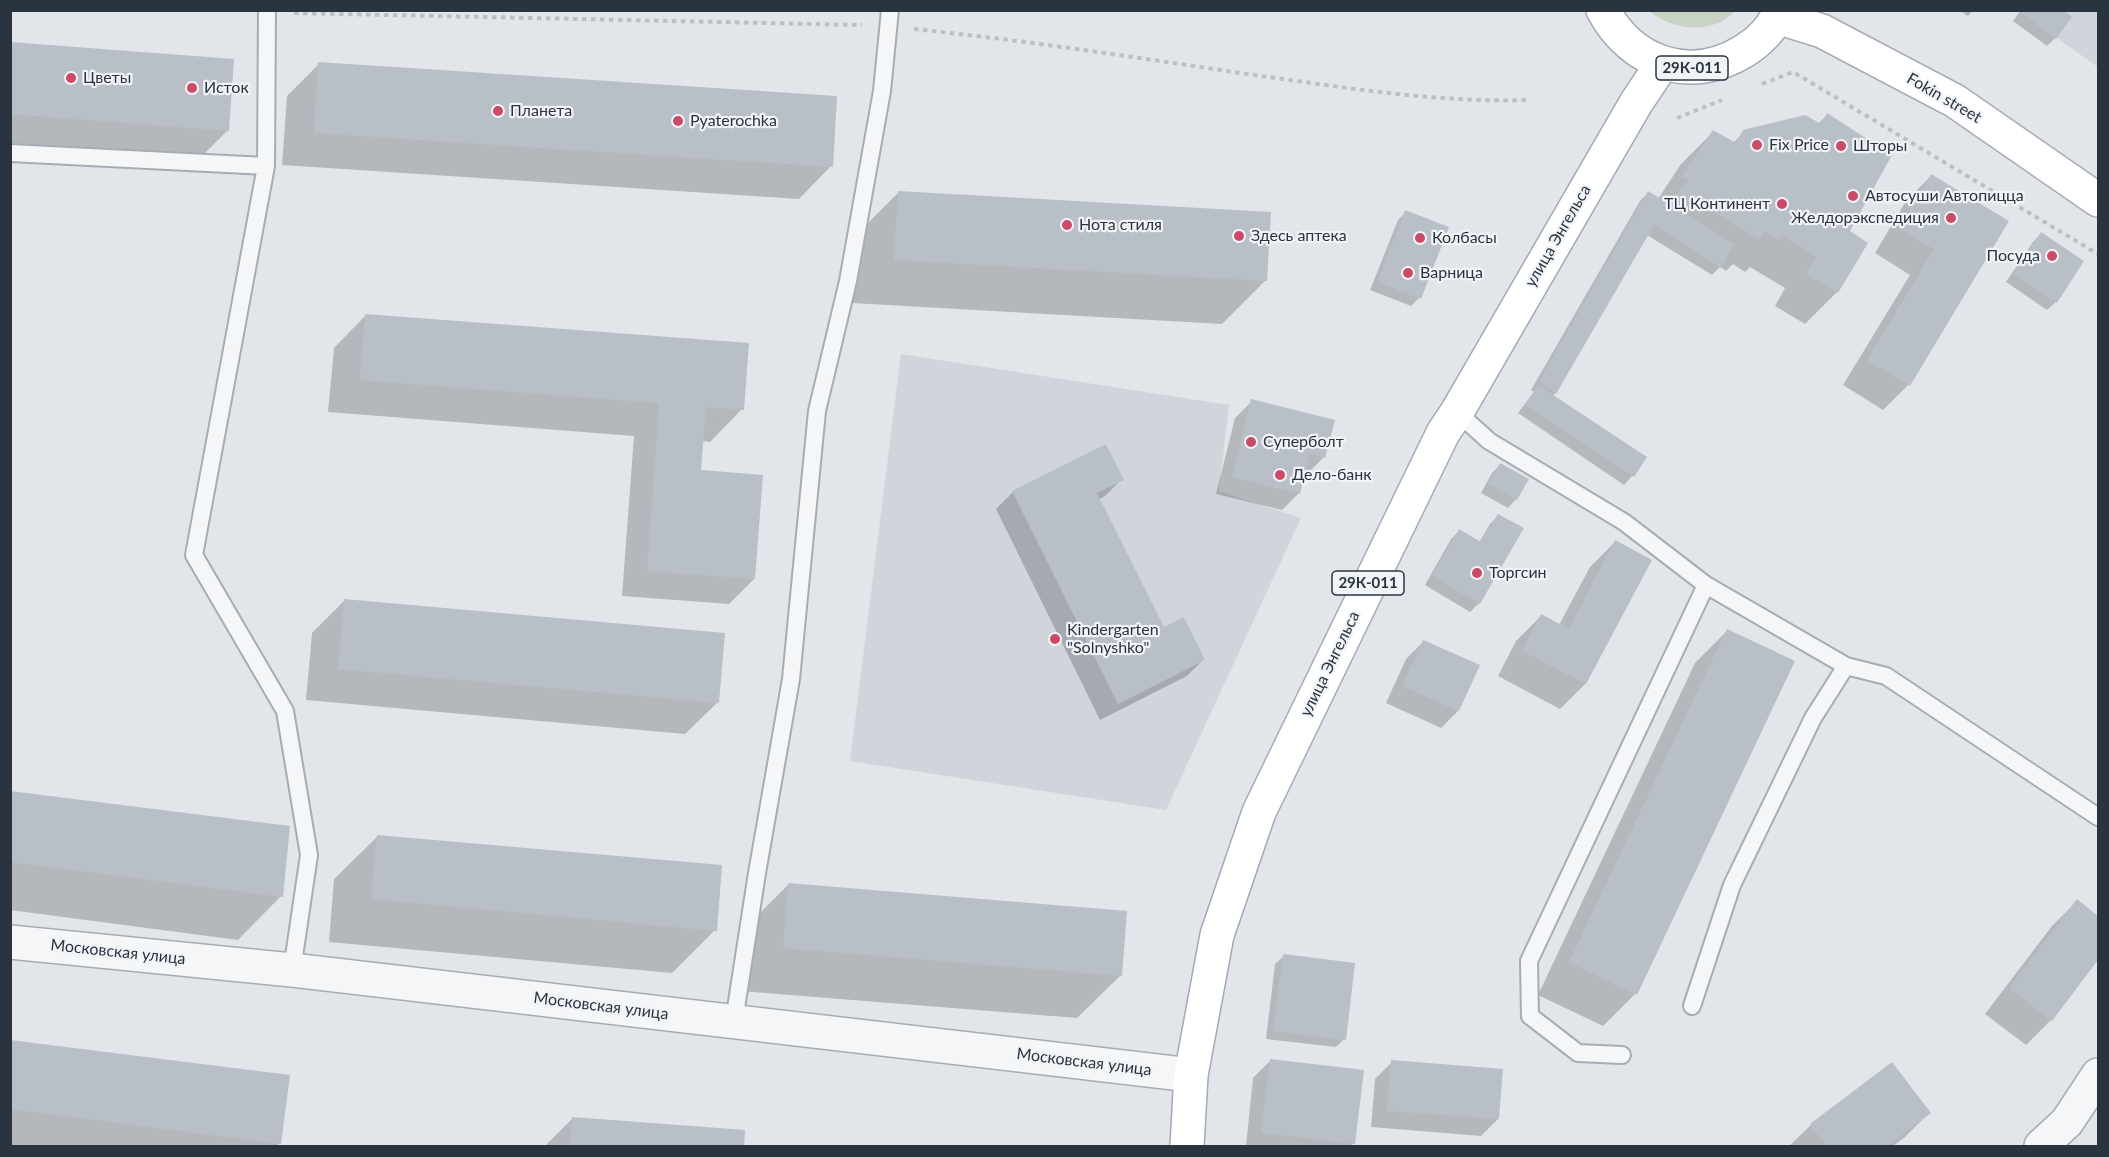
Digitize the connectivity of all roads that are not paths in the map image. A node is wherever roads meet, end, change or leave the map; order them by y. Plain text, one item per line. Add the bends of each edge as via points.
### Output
1 (267, 10) edge
2 (890, 10) edge
3 (1603, 10) edge
4 (1779, 14) edge
5 (1662, 64) junction
6 (10, 153) edge
7 (266, 166) junction
8 (2098, 200) edge
9 (1457, 412) junction
10 (1706, 585) junction
11 (1846, 666) junction
12 (2098, 817) edge
13 (10, 942) edge
14 (292, 970) junction
15 (1692, 1006) dead end
16 (734, 1021) junction
17 (1622, 1055) dead end
18 (1191, 1075) junction
19 (2098, 1075) edge
20 (1187, 1146) edge
21 (2041, 1146) edge

1 - 7 lane
2 - 16 lane via 882,91 848,281 817,411 791,679
3 - 5 main road, 29К-011 via 1618,34 1638,52
4 - 5 main road, 29К-011 via 1757,43 1728,61 1696,68
4 - 8 main road, Fokin street via 1822,31 1955,101
5 - 9 main road, улица Энгельса / 29К-011
6 - 7 lane
7 - 14 lane via 194,555 285,711 309,855
9 - 10 lane via 1489,441 1624,522
9 - 18 main road, улица Энгельса / 29К-011 via 1437,444 1259,812 1217,935
10 - 11 lane
10 - 17 lane via 1529,961 1530,1016 1578,1053
11 - 12 lane via 1886,676
11 - 15 lane via 1813,718 1732,885
13 - 14 street, Московская улица
14 - 16 street, Московская улица
16 - 18 street, Московская улица
18 - 20 main road, улица Энгельса / 29К-011
19 - 21 street via 2067,1122

